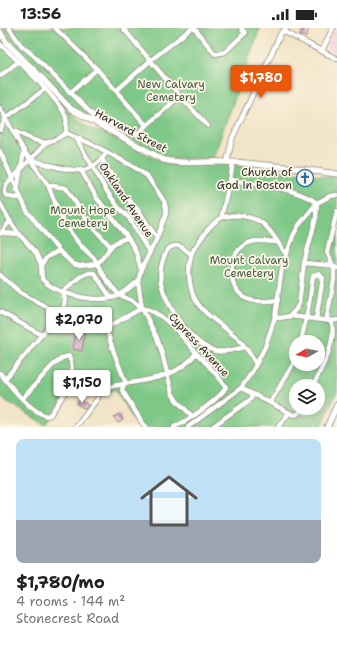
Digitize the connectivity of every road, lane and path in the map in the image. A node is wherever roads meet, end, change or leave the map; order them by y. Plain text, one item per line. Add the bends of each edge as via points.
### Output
1 (9, 28) edge
2 (55, 28) edge
3 (123, 28) edge
4 (193, 28) edge
5 (241, 28) edge
6 (333, 28) edge
7 (285, 30) edge
8 (0, 32) edge
9 (0, 44) edge
10 (322, 51) junction
11 (337, 59) edge
12 (151, 60) junction
13 (18, 62) junction
14 (97, 69) junction
15 (0, 76) edge
16 (45, 89) junction
17 (116, 91) junction
18 (70, 93) junction
19 (180, 96) junction
20 (0, 108) edge
21 (6, 118) junction
22 (146, 125) junction
23 (208, 126) dead end
24 (0, 130) edge
25 (14, 131) junction
26 (66, 133) junction
27 (76, 138) junction
28 (46, 143) junction
29 (0, 151) edge
30 (24, 151) junction
31 (107, 152) junction
32 (30, 159) junction
33 (102, 160) junction
34 (230, 162) junction
35 (93, 166) junction
36 (21, 169) junction
37 (81, 170) junction
38 (337, 174) edge
39 (12, 179) junction
40 (230, 180) junction
41 (48, 185) junction
42 (17, 190) junction
43 (2, 195) edge
44 (337, 195) edge
45 (20, 197) junction
46 (0, 202) edge
47 (318, 204) junction
48 (337, 211) edge
49 (221, 218) junction
50 (10, 221) junction
51 (1, 233) edge
52 (19, 234) junction
53 (128, 238) junction
54 (157, 238) junction
55 (276, 242) junction
56 (110, 246) junction
57 (59, 251) junction
58 (149, 252) junction
59 (191, 254) junction
60 (286, 254) junction
61 (304, 263) junction
62 (97, 264) junction
63 (41, 265) junction
64 (335, 268) edge
65 (141, 270) junction
66 (0, 275) edge
67 (138, 281) junction
68 (63, 291) junction
69 (120, 295) junction
70 (111, 298) junction
71 (278, 300) junction
72 (142, 308) junction
73 (0, 312) edge
74 (59, 314) junction
75 (290, 316) junction
76 (275, 317) junction
77 (306, 318) junction
78 (316, 319) junction
79 (328, 320) junction
80 (337, 320) edge
81 (106, 328) junction
82 (42, 335) junction
83 (302, 335) edge
84 (245, 347) junction
85 (196, 353) junction
86 (256, 364) junction
87 (289, 371) edge
88 (0, 373) edge
89 (167, 375) junction
90 (5, 379) junction
91 (316, 379) edge
92 (124, 384) junction
93 (108, 387) joint
94 (242, 388) junction
95 (253, 395) junction
96 (98, 398) joint
97 (22, 399) junction
98 (270, 403) junction
99 (337, 405) edge
100 (289, 413) joint
101 (192, 416) junction
102 (76, 427) edge
103 (145, 427) edge
104 (174, 427) edge
105 (189, 427) edge
106 (212, 427) edge
107 (278, 427) edge
108 (327, 427) edge

1 - 18 street via 21,45
2 - 14 street
3 - 12 street
4 - 5 street via 215,54 225,52 245,33
4 - 12 street
6 - 10 street
7 - 10 street
7 - 34 street via 235,133 231,143
8 - 34 main road, Harvard Street via 7,43 77,113 164,160
9 - 13 street
10 - 11 street
12 - 17 street
12 - 19 street
13 - 15 street
13 - 16 street
14 - 17 street
14 - 18 street
16 - 21 street
16 - 26 street via 66,118
17 - 22 street
18 - 22 street via 96,118 127,132 137,134
19 - 22 street
19 - 23 street
20 - 21 street
21 - 24 street
21 - 25 street
25 - 28 street
25 - 30 street
26 - 27 street
26 - 28 street
27 - 31 street
27 - 35 street, Oakland Avenue
28 - 32 street
29 - 39 street
30 - 32 street
30 - 36 street
31 - 33 street
31 - 54 street via 147,176 164,201 166,214
32 - 36 street
32 - 37 street
32 - 41 street
33 - 35 street
33 - 54 street via 122,194 139,211
34 - 38 main road, Harvard Street
34 - 40 street
35 - 37 street
35 - 58 street, Oakland Avenue via 106,190 129,218
36 - 39 street
36 - 42 street
37 - 53 street via 96,196
39 - 42 street
39 - 43 street
40 - 47 street via 299,194
40 - 49 street
41 - 56 street via 66,188 89,223
41 - 62 street via 65,225
42 - 45 street
43 - 45 street via 10,198
44 - 47 street via 330,196
45 - 57 street via 27,211
46 - 50 street
47 - 60 street via 299,225
47 - 61 street
48 - 64 street via 327,252
49 - 55 street via 243,216 253,219 268,229
49 - 59 street via 212,225
50 - 51 street
50 - 52 street
51 - 52 street
52 - 63 street via 36,253
53 - 56 street
53 - 65 street via 136,252
54 - 58 street
55 - 60 street
55 - 71 street via 252,241 243,246 231,266 231,276 235,287 248,300
56 - 62 street
57 - 62 street via 73,264
57 - 63 street via 47,257
58 - 65 street
59 - 84 street via 189,269 193,294 200,306
59 - 84 street via 177,245 168,250 163,257 160,268 161,282 172,309 193,337 205,346 216,351
60 - 71 street
61 - 64 street
61 - 75 street via 299,304
62 - 69 street
63 - 68 street via 42,279
64 - 79 street
65 - 67 street
66 - 74 street via 21,294
67 - 69 street
67 - 72 street
68 - 70 street via 89,299
68 - 70 street via 91,272
68 - 74 street via 65,300
69 - 70 street
69 - 72 street, Cypress Avenue
71 - 76 street
72 - 81 street
72 - 85 street, Cypress Avenue via 170,323
72 - 89 street via 162,353
73 - 82 street
74 - 81 street via 75,324 91,329
74 - 82 street
75 - 76 street
75 - 77 street
76 - 86 street
77 - 78 street
77 - 78 street via 313,279 319,274 323,278
77 - 83 street
78 - 79 street
79 - 80 street
79 - 91 street via 332,323 332,336 328,354
81 - 92 street
82 - 90 street
84 - 86 street
85 - 89 street via 187,364
85 - 101 street, Cypress Avenue via 226,387
86 - 94 street
87 - 98 street
88 - 90 street
89 - 92 street
89 - 101 street via 172,393
90 - 97 street
92 - 93 street
92 - 103 street via 122,390
93 - 96 path
94 - 95 street
94 - 105 street
95 - 98 street
95 - 106 street
96 - 102 street
97 - 97 street via 43,415 50,415 72,381 72,364 69,356 52,366
98 - 100 street
99 - 108 main road
100 - 107 street
101 - 104 street, Cypress Avenue

